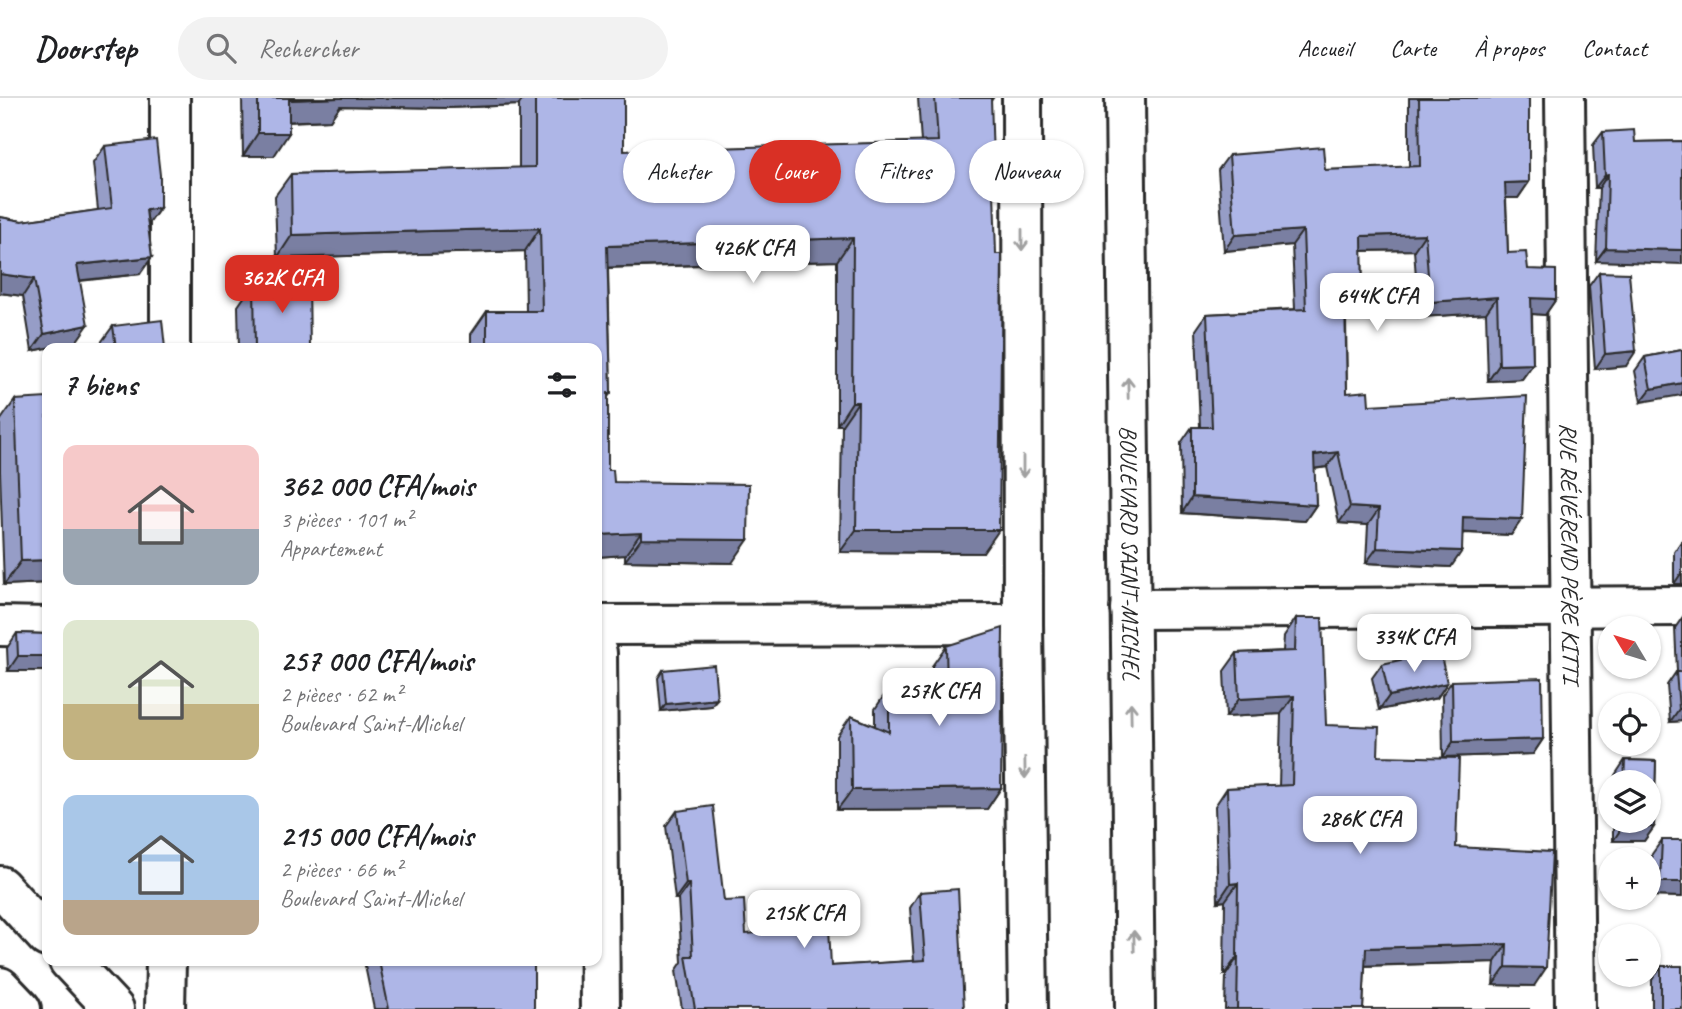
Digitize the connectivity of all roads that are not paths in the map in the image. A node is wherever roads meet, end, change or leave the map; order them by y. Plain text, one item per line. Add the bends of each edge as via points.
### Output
1 (170, 98) edge
2 (1021, 98) edge
3 (1125, 98) edge
4 (1565, 98) edge
5 (170, 343) edge
6 (1682, 606) edge
7 (1570, 607) junction
8 (1130, 610) junction
9 (1023, 624) junction
10 (602, 625) edge
11 (0, 626) edge
12 (42, 627) edge
13 (0, 886) edge
14 (42, 932) edge
15 (74, 966) edge
16 (166, 966) edge
17 (600, 966) edge
18 (0, 987) edge
19 (20, 1009) edge
20 (114, 1009) edge
21 (165, 1009) edge
22 (600, 1009) edge
23 (1028, 1009) edge
24 (1135, 1009) edge
25 (1574, 1009) edge

1 - 5 street
2 -> 9 street
8 -> 3 street, BOULEVARD SAINT-MICHEL
4 - 7 street, RUE RÉVÉREND PÈRE KITTI
6 - 7 street
7 - 8 street
7 - 25 street, RUE RÉVÉREND PÈRE KITTI
24 -> 8 street, BOULEVARD SAINT-MICHEL
9 - 10 street
9 -> 23 street
11 - 12 street
13 - 14 street
15 - 20 street
16 - 21 street
17 - 22 street
18 - 19 street

